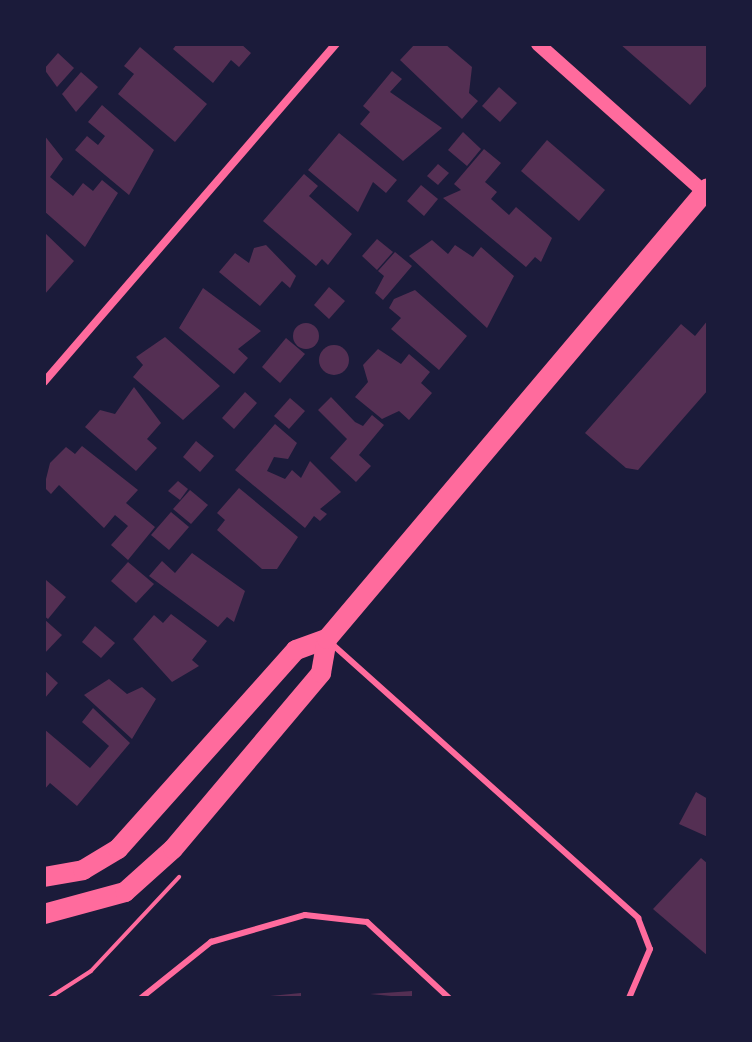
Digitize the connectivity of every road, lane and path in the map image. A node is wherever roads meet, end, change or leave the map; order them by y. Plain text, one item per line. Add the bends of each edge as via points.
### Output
1 (336, 44) edge
2 (538, 44) edge
3 (706, 190) edge
4 (44, 382) edge
5 (327, 639) junction
6 (186, 867) dead end
7 (51, 877) edge
8 (49, 914) edge
9 (49, 998) edge
10 (141, 998) edge
11 (449, 998) edge
12 (629, 998) edge

1 - 4 street
2 - 3 street
3 - 5 main road
5 - 7 main road via 296,650 118,849
5 - 8 main road via 321,673 173,849 125,892
5 - 12 lane via 638,918 650,949
6 - 9 path via 121,942
10 - 11 lane via 211,942 305,915 367,922

